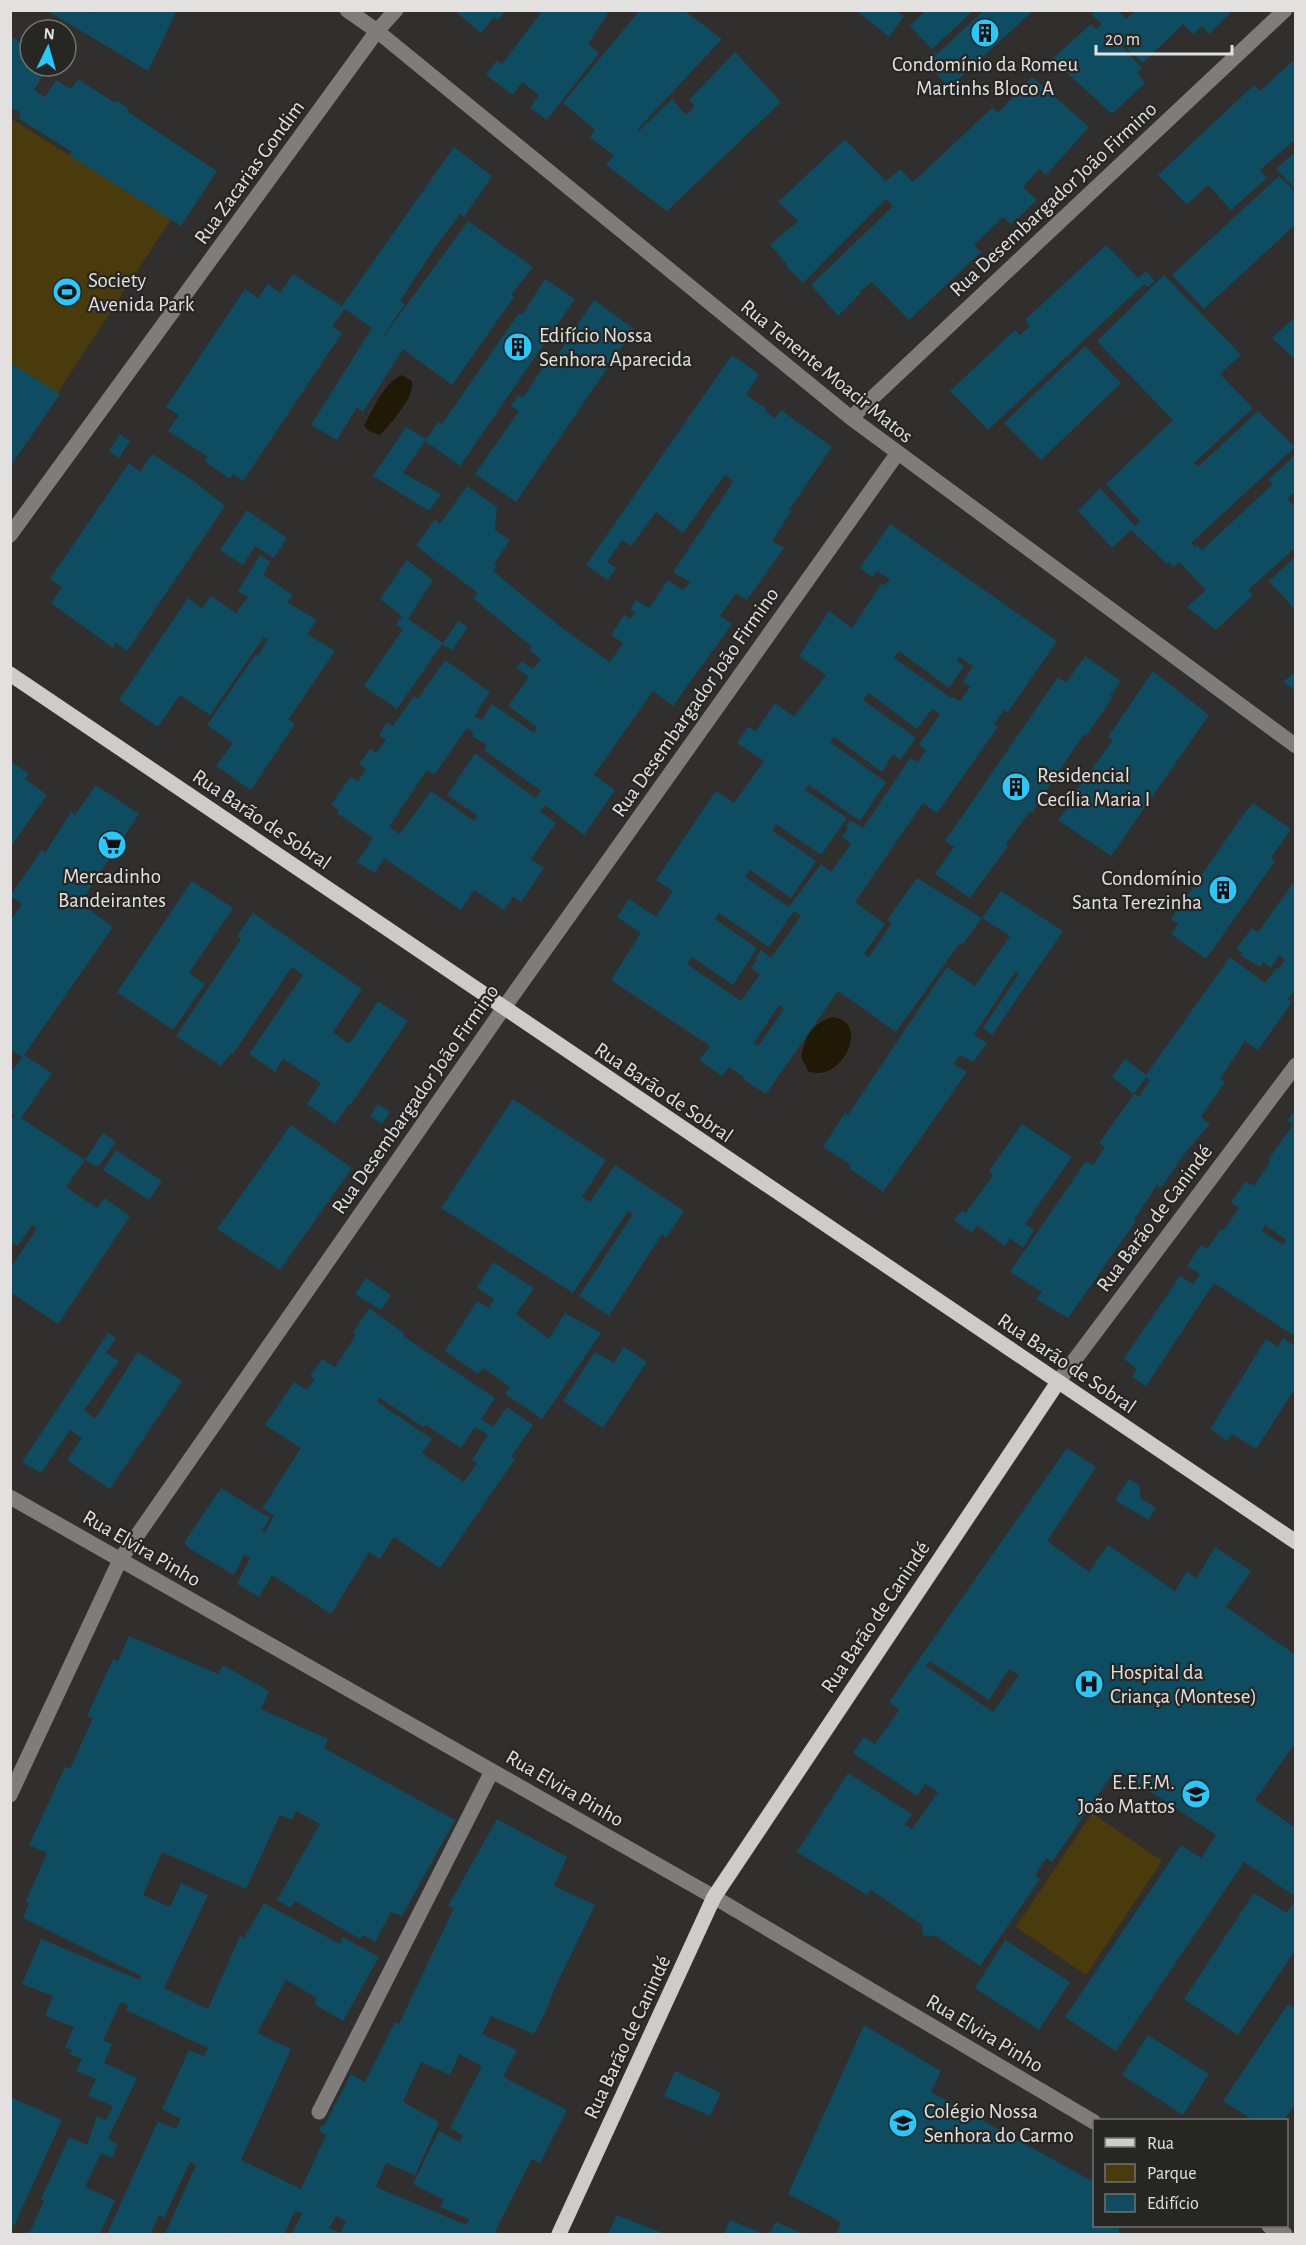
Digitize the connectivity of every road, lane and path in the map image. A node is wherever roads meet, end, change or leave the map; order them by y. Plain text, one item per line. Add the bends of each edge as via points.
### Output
1 (346, 10) edge
2 (396, 10) edge
3 (1285, 10) edge
4 (377, 31) junction
5 (851, 418) junction
6 (897, 454) junction
7 (10, 535) edge
8 (10, 674) edge
9 (1296, 746) edge
10 (503, 1009) junction
11 (1296, 1065) edge
12 (1058, 1382) junction
13 (10, 1497) edge
14 (1296, 1542) edge
15 (120, 1560) junction
16 (492, 1771) junction
17 (10, 1795) edge
18 (714, 1897) junction
19 (319, 2112) dead end
20 (1093, 2121) edge
21 (1271, 2227) edge
22 (559, 2235) edge
23 (1285, 2235) edge

1 - 4 street, Rua Tenente Moacir Matos
2 - 4 street, Rua Zacarias Gondim
3 - 5 street, Rua Desembargador João Firmino
4 - 5 street, Rua Tenente Moacir Matos
4 - 7 street, Rua Zacarias Gondim
5 - 6 street, Rua Tenente Moacir Matos
6 - 9 street, Rua Tenente Moacir Matos
6 - 10 street, Rua Desembargador João Firmino
8 - 10 main road, Rua Barão de Sobral
10 - 12 main road, Rua Barão de Sobral
10 - 15 street, Rua Desembargador João Firmino
11 - 12 street, Rua Barão de Canindé
12 - 14 main road, Rua Barão de Sobral
12 - 18 main road, Rua Barão de Canindé
13 - 15 street, Rua Elvira Pinho
15 - 16 street, Rua Elvira Pinho
15 - 17 street, Rua Desembargador João Firmino
16 - 18 street, Rua Elvira Pinho
16 - 19 street
18 - 20 street, Rua Elvira Pinho
18 - 22 main road, Rua Barão de Canindé
21 - 23 street

